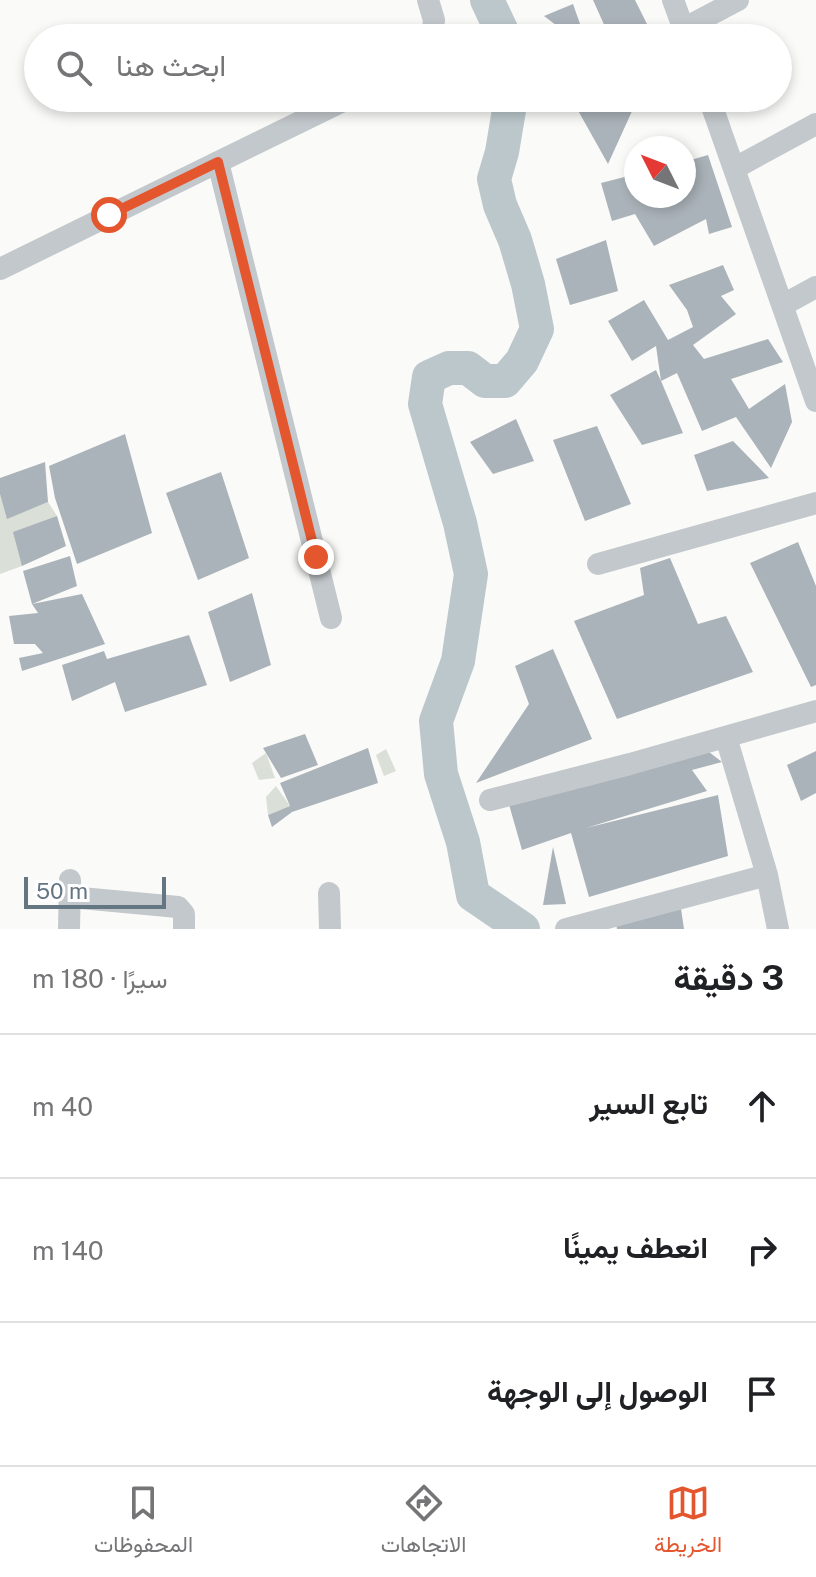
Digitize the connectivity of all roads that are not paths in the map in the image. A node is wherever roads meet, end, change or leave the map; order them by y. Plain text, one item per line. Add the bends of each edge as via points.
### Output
1 (428, 0) edge
2 (673, 0) edge
3 (738, 0) edge
4 (434, 24) edge
5 (682, 24) edge
6 (699, 24) edge
7 (320, 112) edge
8 (714, 112) edge
9 (816, 124) edge
10 (218, 162) junction
11 (735, 168) junction
12 (0, 269) edge
13 (816, 287) edge
14 (783, 305) junction
15 (816, 401) edge
16 (816, 503) edge
17 (598, 564) dead end
18 (331, 618) dead end
19 (816, 711) edge
20 (726, 737) junction
21 (490, 800) dead end
22 (767, 875) junction
23 (329, 893) dead end
24 (69, 929) edge
25 (184, 929) edge
26 (330, 929) edge
27 (566, 929) edge
28 (778, 929) edge

1 - 4 street
2 - 5 street
3 - 6 street
7 - 10 street
8 - 11 street
9 - 11 street
10 - 12 street
10 - 18 street
11 - 14 street
13 - 14 street
14 - 15 street
16 - 17 street
19 - 20 street
20 - 21 street
20 - 22 street
22 - 27 street
22 - 28 street
23 - 26 street
24 - 25 street via 70,889 178,907

